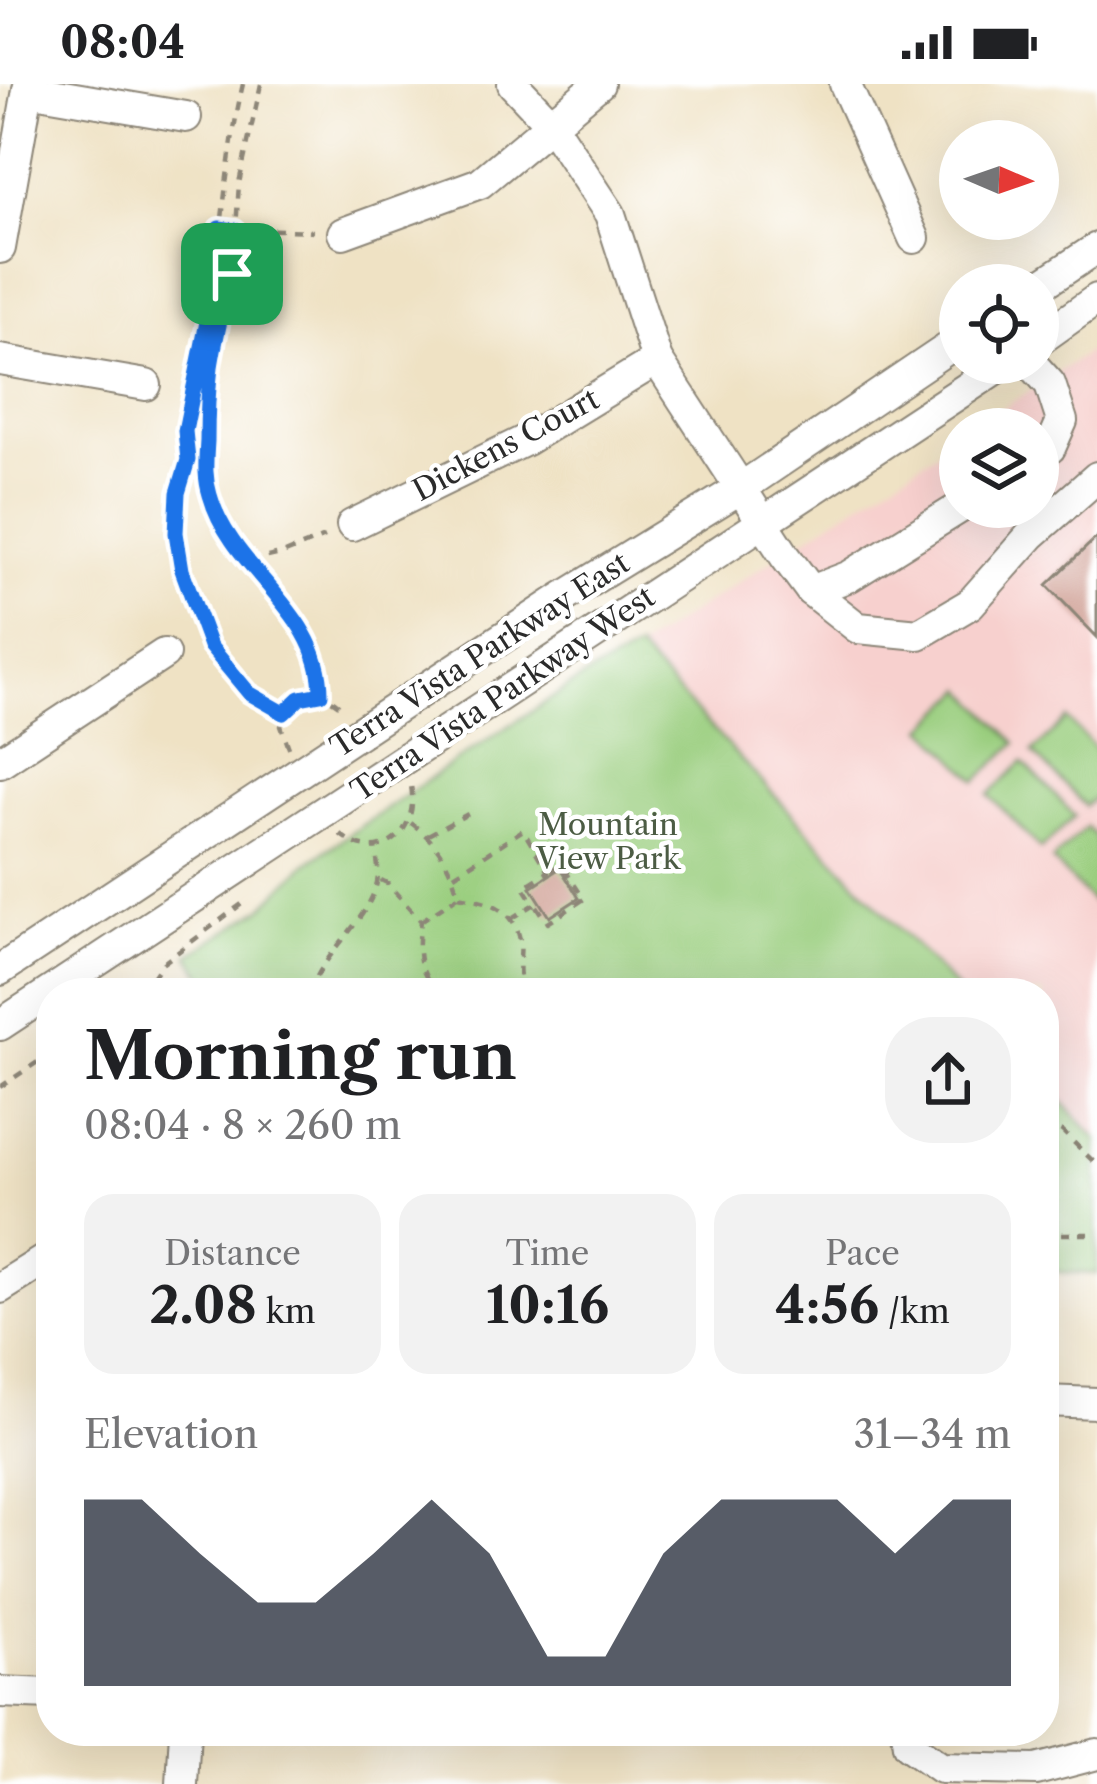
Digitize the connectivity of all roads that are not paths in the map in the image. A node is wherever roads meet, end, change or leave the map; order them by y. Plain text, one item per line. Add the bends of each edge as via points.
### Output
1 (513, 84) edge
2 (599, 84) edge
3 (845, 84) edge
4 (28, 87) edge
5 (186, 117) dead end
6 (550, 123) junction
7 (343, 233) road end
8 (914, 238) dead end
9 (0, 248) edge
10 (1097, 248) edge
11 (1059, 273) edge
12 (1097, 299) edge
13 (1059, 326) edge
14 (939, 354) edge
15 (0, 360) edge
16 (657, 360) junction
17 (973, 384) edge
18 (146, 385) dead end
19 (1097, 477) edge
20 (741, 488) junction
21 (939, 521) edge
22 (761, 524) junction
23 (352, 526) road end
24 (811, 591) junction
25 (164, 654) dead end
26 (0, 762) edge
27 (0, 970) edge
28 (71, 978) edge
29 (36, 1001) edge
30 (0, 1025) edge
31 (36, 1265) edge
32 (0, 1288) edge
33 (1059, 1402) edge
34 (1097, 1403) edge
35 (0, 1693) edge
36 (36, 1694) edge
37 (184, 1746) edge
38 (916, 1746) edge
39 (1097, 1754) edge
40 (182, 1784) edge

1 - 6 street
2 - 6 street
3 - 8 street
4 - 5 street
4 - 9 street
6 - 7 street via 480,183
6 - 16 street via 610,214
10 - 11 street
12 - 13 street
14 - 20 street, Terra Vista Parkway East
15 - 18 street
16 - 20 street
16 - 23 street, Dickens Court via 526,440
17 - 22 street, Terra Vista Parkway West
19 - 24 street via 1030,535 970,604 920,634 858,628
20 - 22 street
20 - 27 street, Terra Vista Parkway East
21 - 24 street
22 - 24 street
22 - 28 street, Terra Vista Parkway West
25 - 26 street
29 - 30 street, Terra Vista Parkway West
31 - 32 street
33 - 34 street
35 - 36 street
37 - 40 street
38 - 39 street via 941,1768 1036,1770

